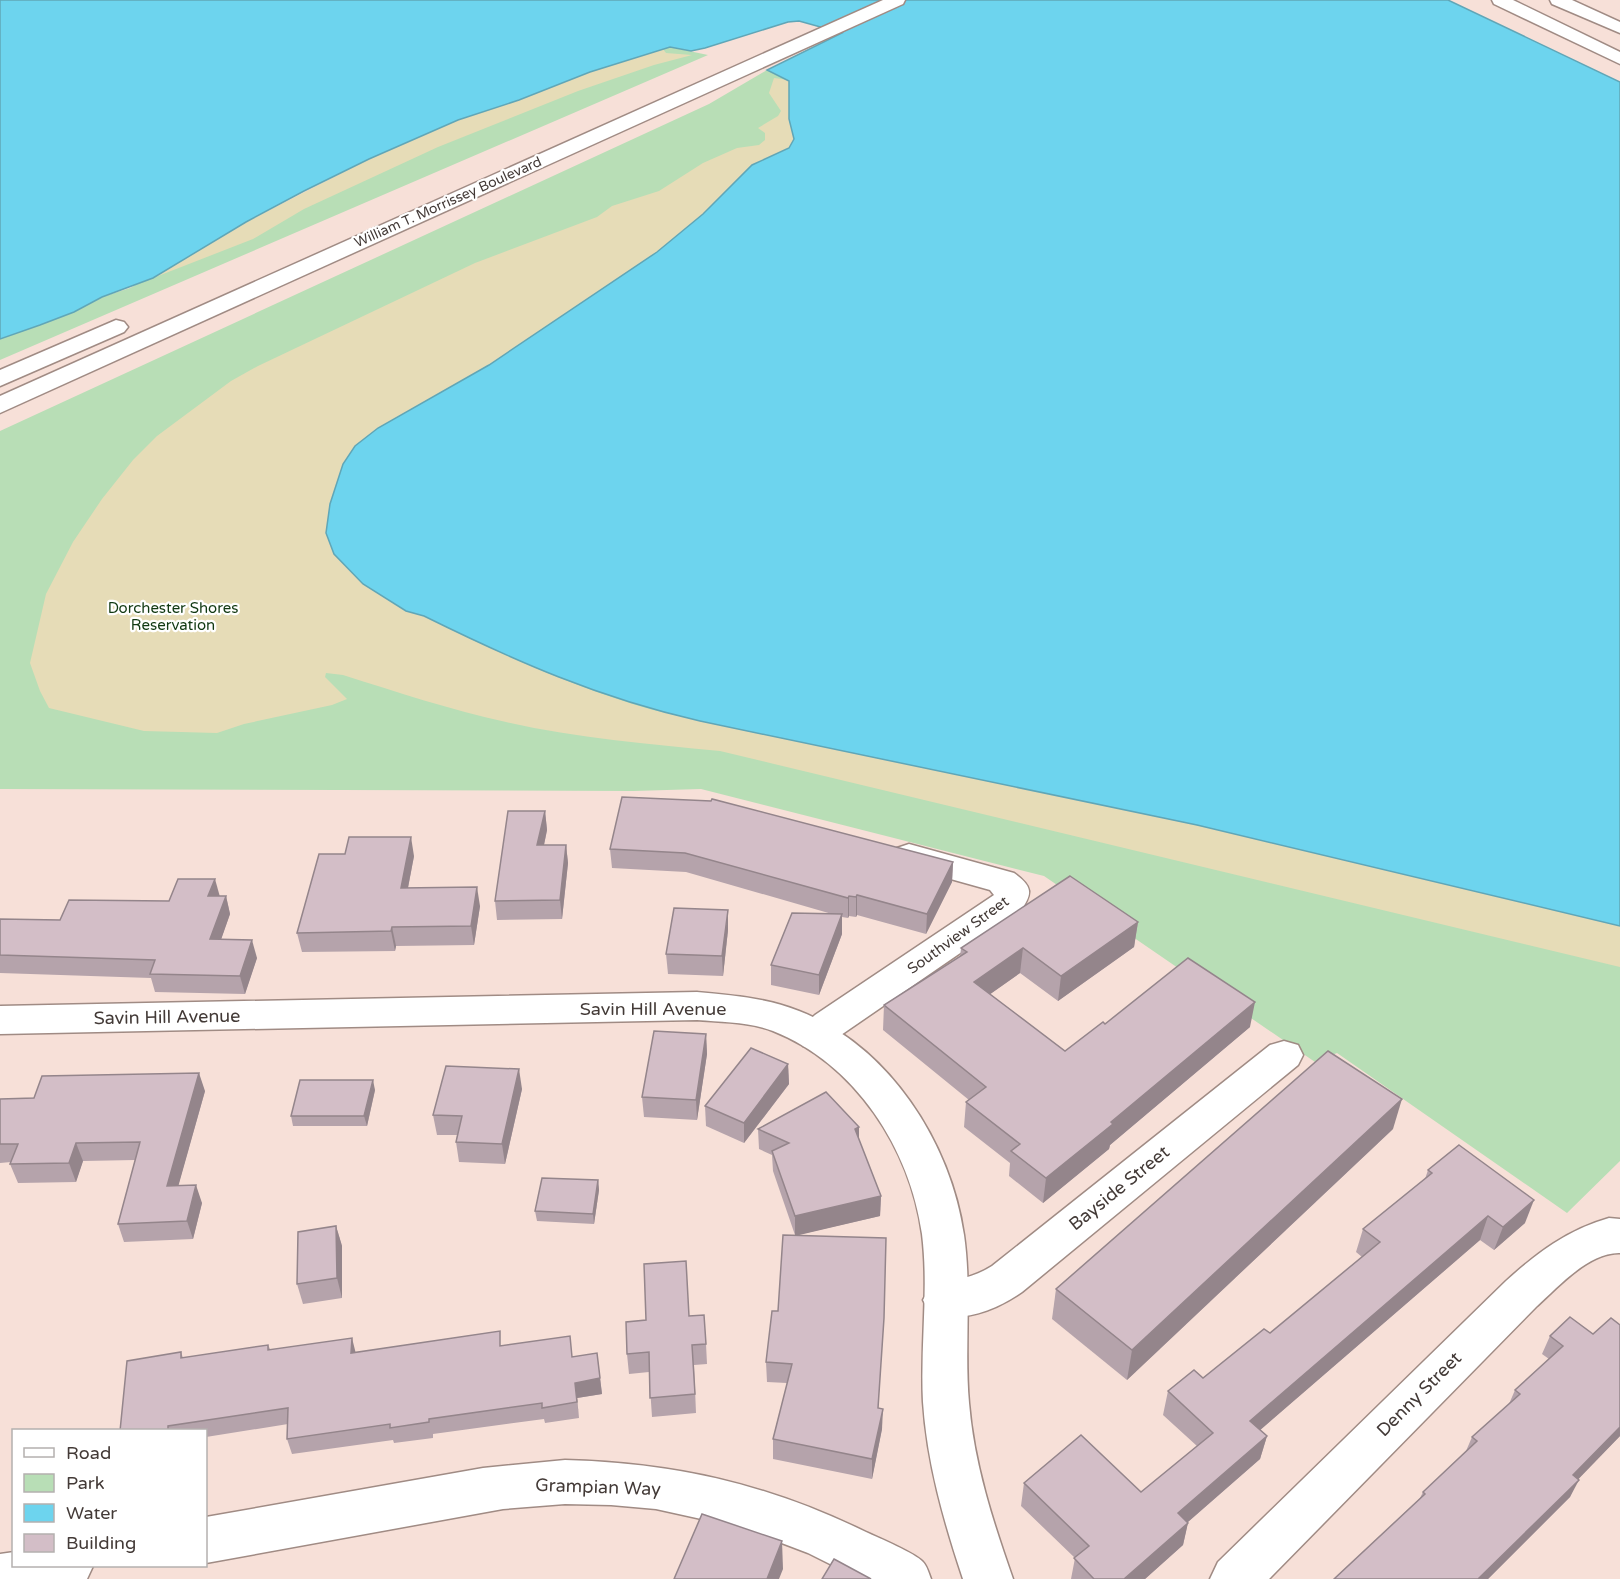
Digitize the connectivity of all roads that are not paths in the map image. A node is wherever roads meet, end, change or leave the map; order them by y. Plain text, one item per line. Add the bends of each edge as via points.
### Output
1 (859, 0) edge
2 (897, 0) edge
3 (1500, 0) edge
4 (1522, 0) edge
5 (1533, 0) edge
6 (1558, 0) edge
7 (1620, 28) edge
8 (1620, 41) edge
9 (1620, 46) edge
10 (1620, 58) edge
11 (378, 212) dead end
12 (130, 321) dead end
13 (0, 379) edge
14 (0, 405) edge
15 (883, 849) edge
16 (0, 1020) edge
17 (816, 1036) junction
18 (1284, 1055) dead end
19 (1620, 1236) edge
20 (945, 1300) junction
21 (207, 1540) edge
22 (62, 1567) edge
23 (0, 1578) edge
24 (906, 1579) edge
25 (988, 1579) edge
26 (1235, 1579) edge

1 - 11 main road, William T. Morrissey Boulevard
2 - 14 main road, William T. Morrissey Boulevard
3 - 10 main road
4 - 9 main road
5 - 8 main road
6 - 7 main road
12 - 13 main road
15 - 17 main road, Southview Street via 1002,881 1012,889 1012,897
16 - 17 main road, Savin Hill Avenue via 696,1006 764,1015
17 - 20 main road, Savin Hill Avenue via 847,1059 880,1093 925,1165 940,1211
18 - 20 main road, Bayside Street via 1007,1279 980,1295
19 - 26 main road, Denny Street via 1591,1242 1568,1254 1521,1294
20 - 25 main road, Savin Hill Avenue via 951,1439
21 - 24 main road, Grampian Way via 474,1491 525,1484 602,1483 679,1491 753,1508 824,1535
22 - 23 main road

